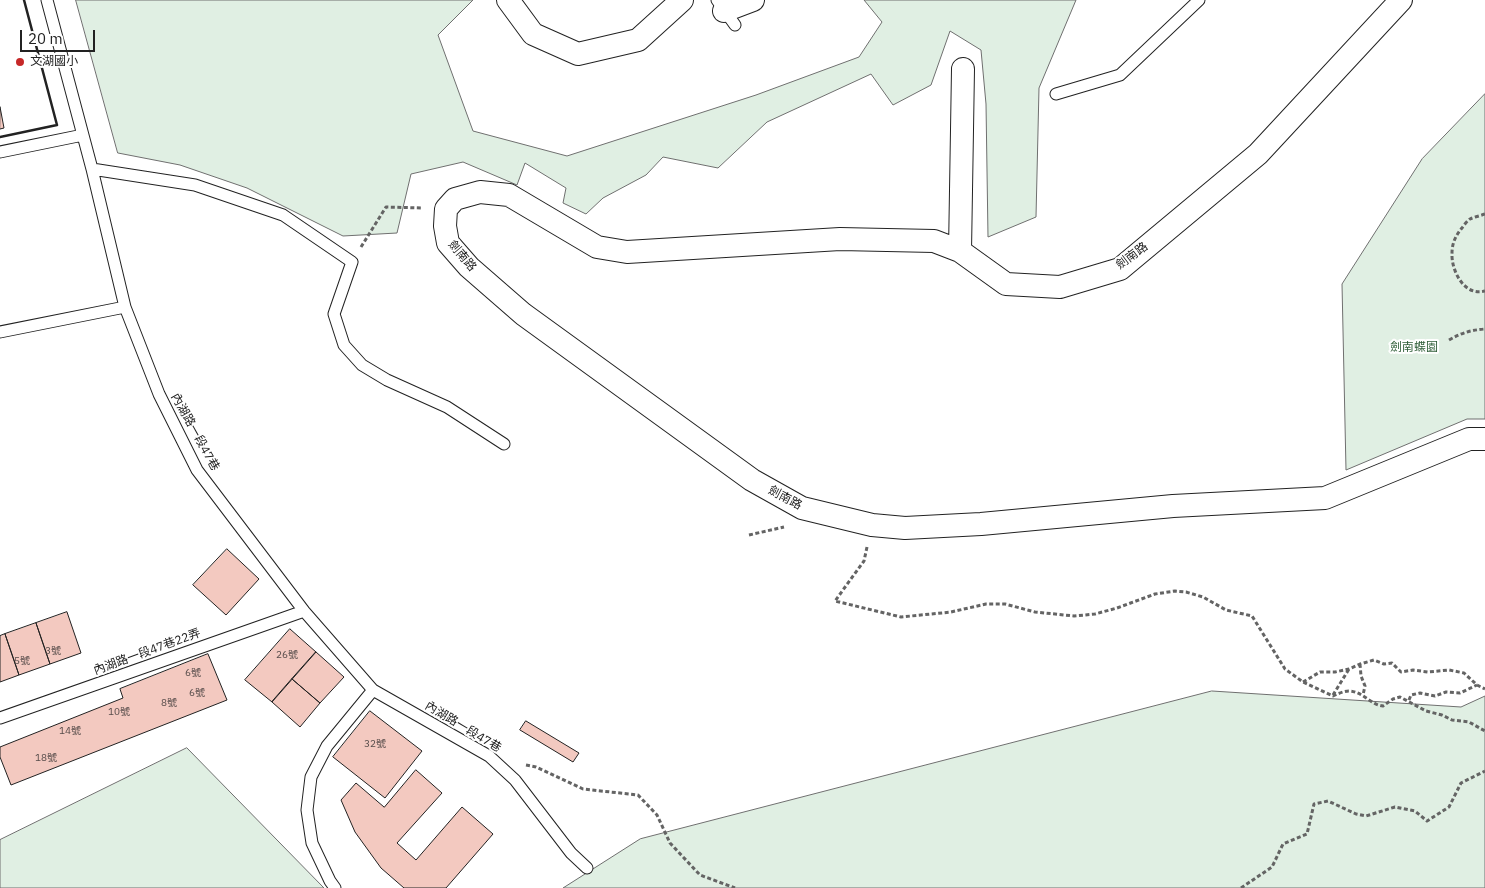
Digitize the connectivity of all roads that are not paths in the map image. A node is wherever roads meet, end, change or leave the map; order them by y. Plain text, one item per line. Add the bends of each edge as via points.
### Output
1 (47, 0) edge
2 (508, 0) edge
3 (682, 0) edge
4 (753, 0) edge
5 (1199, 0) edge
6 (1401, 0) edge
7 (725, 12) edge
8 (963, 69) dead end
9 (1056, 94) dead end
10 (83, 135) junction
11 (0, 152) edge
12 (92, 169) junction
13 (960, 251) junction
14 (125, 307) junction
15 (0, 332) edge
16 (1485, 439) edge
17 (504, 444) dead end
18 (304, 611) junction
19 (373, 690) junction
20 (0, 718) edge
21 (587, 868) dead end
22 (335, 888) edge

1 - 10 lane, 內湖路一段47巷
2 - 3 street via 533,34 578,54 638,40
4 - 7 street
5 - 9 lane via 1120,75
6 - 13 street, 劍南路 via 1258,154 1120,269 1060,287 1006,284
8 - 13 street
10 - 11 lane
10 - 12 lane, 內湖路一段47巷
12 - 14 lane, 內湖路一段47巷
12 - 17 lane via 195,185 283,215 352,262 334,314 344,345 362,365 447,407
13 - 16 street, 劍南路 via 934,241 840,239 627,252 597,247 510,195 480,192 455,199 446,209 448,243 469,267 523,314 752,480 802,508 872,525 905,528 981,524 1174,506 1325,498 1468,439
14 - 15 lane
14 - 18 lane, 內湖路一段47巷 via 159,394 197,470
18 - 19 lane, 內湖路一段47巷
18 - 20 lane, 內湖路一段47巷22弄
19 - 21 lane, 內湖路一段47巷 via 489,756 515,780 570,853
19 - 22 lane via 328,746 311,777 307,810 312,843

